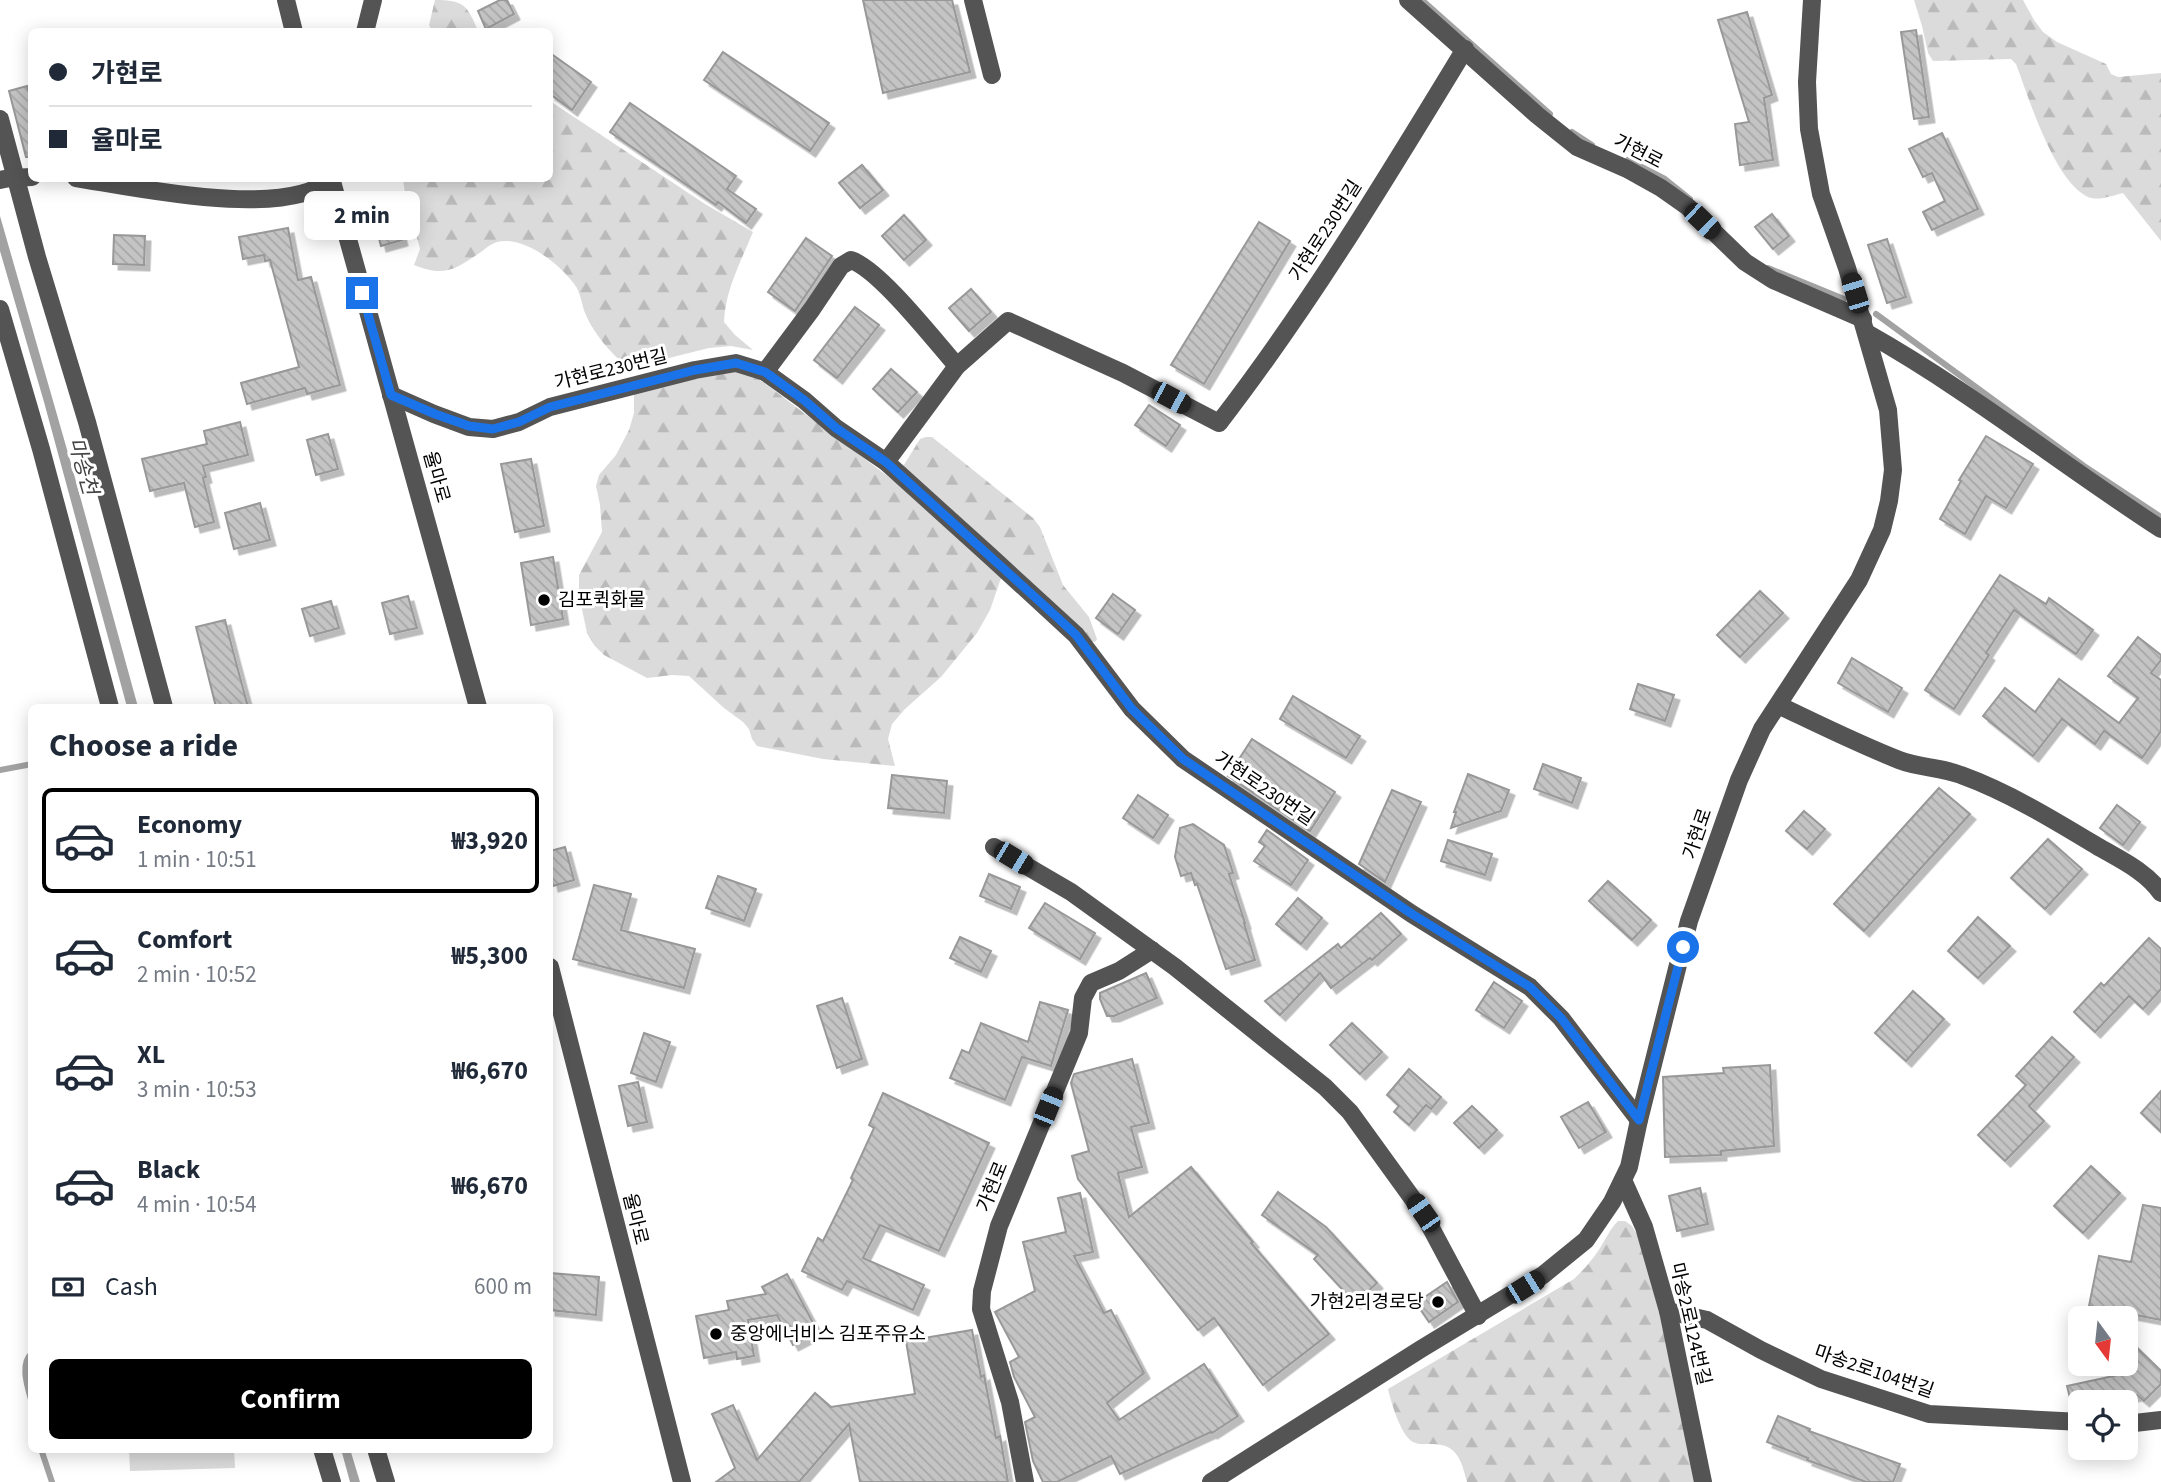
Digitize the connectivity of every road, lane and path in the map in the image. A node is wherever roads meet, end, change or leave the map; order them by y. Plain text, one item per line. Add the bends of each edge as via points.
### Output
1 (286, 0) edge
2 (373, 0) edge
3 (973, 0) edge
4 (1408, 0) edge
5 (1812, 0) edge
6 (293, 28) edge
7 (366, 28) edge
8 (1465, 50) junction
9 (992, 75) dead end
10 (0, 120) edge
11 (15, 178) edge
12 (101, 182) edge
13 (326, 182) edge
14 (332, 182) edge
15 (0, 309) edge
16 (1865, 326) junction
17 (957, 366) junction
18 (765, 372) junction
19 (391, 395) junction
20 (886, 462) junction
21 (2161, 529) edge
22 (109, 704) edge
23 (163, 704) edge
24 (477, 704) edge
25 (1778, 705) junction
26 (994, 847) dead end
27 (2161, 893) edge
28 (1152, 950) junction
29 (553, 979) edge
30 (1639, 1120) junction
31 (1623, 1180) junction
32 (1668, 1311) junction
33 (1478, 1316) junction
34 (2161, 1420) edge
35 (2068, 1421) edge
36 (2138, 1423) edge
37 (323, 1453) edge
38 (377, 1453) edge
39 (332, 1482) edge
40 (386, 1482) edge
41 (682, 1482) edge
42 (1025, 1482) edge
43 (1211, 1482) edge
44 (1703, 1482) edge

1 - 6 street
2 - 7 street
3 - 9 street
4 - 8 street, 가현로
5 - 16 street, 가현로 via 1808,129 1821,194
8 - 16 street, 가현로 via 1577,147 1661,188 1688,207 1745,262
8 - 17 street, 가현로230번길 via 1362,218 1268,359 1219,423 1008,321
10 - 11 street
11 - 23 street
12 - 13 street via 265,200 306,193
14 - 19 street, 율마로
15 - 22 street
16 - 21 street, 가현로
16 - 25 street, 가현로 via 1888,410 1893,470 1889,501 1882,530 1859,580
17 - 18 street via 886,286 861,263 851,260 841,266
17 - 20 street, 가현로230번길
18 - 19 street, 가현로230번길 via 736,363 695,370 550,407 493,429 469,426
18 - 20 street, 가현로230번길
19 - 24 street, 율마로
20 - 30 street, 가현로230번길 via 1076,635 1132,709 1183,759 1412,914 1530,987 1561,1018
25 - 27 street via 1874,751 1912,765 1958,773 1989,787 2139,871
25 - 30 street, 가현로 via 1739,780 1689,921
26 - 28 street via 1071,892
28 - 33 street via 1325,1087 1350,1112 1423,1213
28 - 42 street, 가현로 via 1091,983 1083,998 1079,1033 999,1226 982,1291 981,1309 1010,1402
29 - 41 street, 율마로
30 - 31 street, 가현로
31 - 32 street, 마송2로124번길 via 1644,1227
31 - 33 street, 가현로 via 1586,1240 1543,1275
32 - 35 street, 마송2로104번길 via 1707,1320 1821,1379 1928,1414
32 - 44 street, 마송2로124번길
33 - 43 street, 가현로
34 - 36 street
37 - 39 street
38 - 40 street

